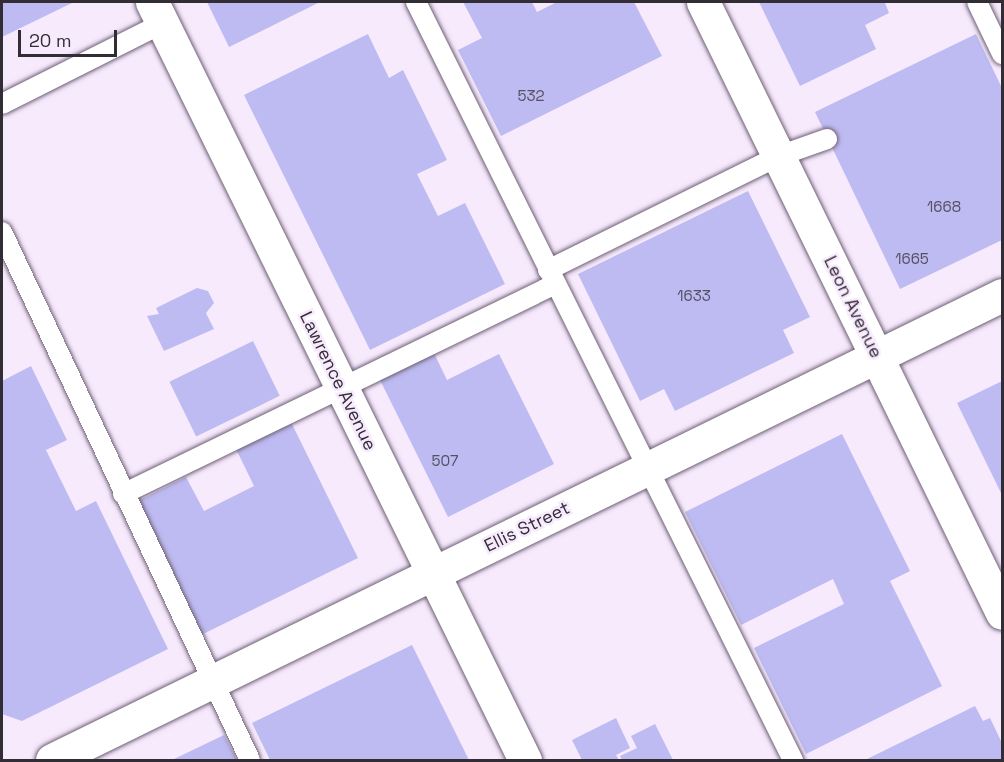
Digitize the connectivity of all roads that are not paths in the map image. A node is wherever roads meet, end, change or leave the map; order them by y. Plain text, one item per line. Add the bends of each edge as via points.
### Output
1 (416, 2) edge
2 (703, 2) edge
3 (977, 2) edge
4 (157, 12) edge
5 (998, 55) edge
6 (2, 104) edge
7 (827, 139) dead end
8 (779, 156) junction
9 (2, 232) edge
10 (551, 277) junction
11 (1002, 295) edge
12 (878, 357) junction
13 (342, 388) junction
14 (647, 468) junction
15 (123, 494) junction
16 (433, 573) junction
17 (1002, 613) edge
18 (212, 681) junction
19 (52, 760) edge
20 (250, 760) edge
21 (525, 760) edge
22 (793, 760) edge

1 - 10 lane
2 - 8 street, Leon Avenue
3 - 5 lane
4 - 6 lane
4 - 13 street, Lawrence Avenue
7 - 8 lane
8 - 10 lane
8 - 12 street, Leon Avenue
9 - 15 lane
10 - 13 lane
10 - 14 lane
11 - 12 street, Ellis Street
12 - 14 street, Ellis Street
12 - 17 street, Leon Avenue
13 - 15 lane
13 - 16 street, Lawrence Avenue
14 - 16 street, Ellis Street
14 - 22 lane
15 - 18 lane
16 - 18 street, Ellis Street
16 - 21 street, Lawrence Avenue
18 - 19 street, Ellis Street
18 - 20 lane

